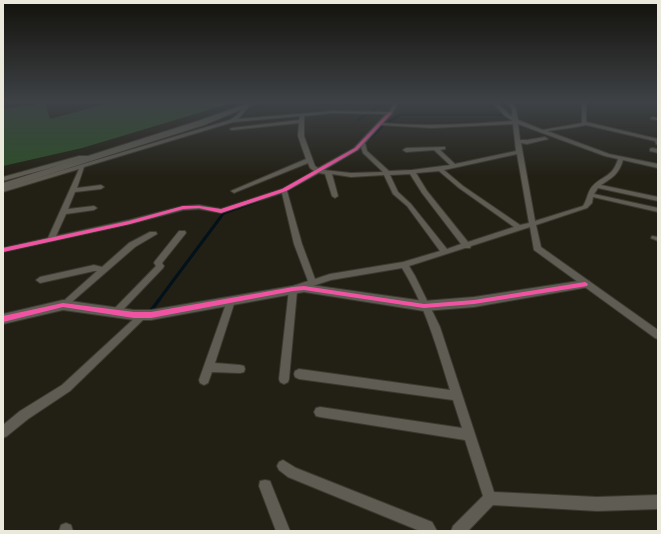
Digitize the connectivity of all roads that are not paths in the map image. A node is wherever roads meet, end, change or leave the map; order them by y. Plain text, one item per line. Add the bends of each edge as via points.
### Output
1 (184, 128) edge
2 (190, 128) edge
3 (209, 128) edge
4 (241, 128) edge
5 (301, 128) edge
6 (379, 128) edge
7 (516, 128) edge
8 (534, 128) edge
9 (563, 128) edge
10 (602, 128) edge
11 (232, 129) dead end
12 (178, 130) junction
13 (542, 131) junction
14 (545, 139) dead end
15 (518, 141) junction
16 (658, 144) edge
17 (363, 145) junction
18 (443, 148) dead end
19 (436, 149) junction
20 (406, 150) dead end
21 (519, 152) junction
22 (89, 158) junction
23 (621, 158) junction
24 (309, 160) junction
25 (80, 166) junction
26 (454, 166) junction
27 (658, 166) edge
28 (440, 169) junction
29 (324, 172) junction
30 (412, 172) junction
31 (386, 173) junction
32 (3, 179) edge
33 (3, 186) edge
34 (597, 186) junction
35 (101, 187) dead end
36 (3, 190) edge
37 (73, 190) junction
38 (284, 190) junction
39 (234, 191) dead end
40 (592, 195) junction
41 (335, 196) dead end
42 (658, 199) edge
43 (94, 208) dead end
44 (658, 210) edge
45 (63, 212) junction
46 (532, 223) junction
47 (519, 228) junction
48 (182, 233) dead end
49 (153, 234) dead end
50 (51, 240) junction
51 (466, 246) junction
52 (3, 250) edge
53 (445, 252) junction
54 (404, 265) junction
55 (103, 270) junction
56 (40, 280) dead end
57 (312, 282) junction
58 (585, 284) junction
59 (292, 289) junction
60 (231, 301) junction
61 (63, 305) junction
62 (424, 306) junction
63 (116, 312) junction
64 (146, 316) junction
65 (3, 319) edge
66 (658, 335) edge
67 (209, 367) junction
68 (240, 368) dead end
69 (299, 374) dead end
70 (284, 379) dead end
71 (204, 380) dead end
72 (458, 396) junction
73 (320, 412) dead end
74 (3, 432) edge
75 (470, 434) junction
76 (283, 466) dead end
77 (265, 486) dead end
78 (490, 498) junction
79 (658, 502) edge
80 (460, 530) edge
81 (283, 531) edge
82 (430, 531) edge

1 - 12 street
2 - 12 street
3 - 25 street
4 - 11 street
5 - 24 street
6 - 17 street
7 - 15 street
8 - 13 street
9 - 13 street
10 - 16 street via 636,138 657,140
12 - 22 street
13 - 23 street
14 - 15 street
15 - 21 street
17 - 29 street
17 - 31 street via 365,152
18 - 19 street
19 - 20 street
19 - 26 street
21 - 26 street
21 - 46 street
22 - 32 street via 79,158
22 - 33 street
23 - 27 street
23 - 34 street via 614,175
24 - 29 street via 312,167
24 - 39 street
25 - 36 street
25 - 37 street via 82,168
26 - 28 street
28 - 30 street
28 - 47 street
29 - 31 street via 351,175
29 - 38 street
29 - 41 street
30 - 31 street
30 - 51 street via 424,192
31 - 53 street via 395,193 409,205
34 - 40 street via 593,189
34 - 42 street
35 - 37 street
37 - 45 street
38 - 50 street via 221,211 199,207 184,208
38 - 57 street via 298,244
40 - 44 street
40 - 46 street via 585,207
43 - 45 street
45 - 50 street
46 - 47 street
46 - 58 street via 537,248
47 - 51 street
48 - 63 street via 158,263 160,266
49 - 55 street via 132,245
50 - 52 street
51 - 53 street
53 - 54 street
54 - 57 street via 348,273
54 - 62 street
55 - 56 street via 94,268
55 - 61 street
57 - 59 street
58 - 62 street via 474,302
58 - 66 street
59 - 60 street
59 - 62 street via 304,288
59 - 70 street
60 - 64 street
60 - 67 street
61 - 63 street
61 - 65 street
62 - 72 street via 435,327
63 - 64 street
64 - 74 street via 66,388
67 - 68 street
67 - 71 street
69 - 72 street
72 - 75 street
73 - 75 street
75 - 78 street
76 - 82 street via 292,473 427,527
77 - 81 street
78 - 79 street via 597,504
78 - 80 street

